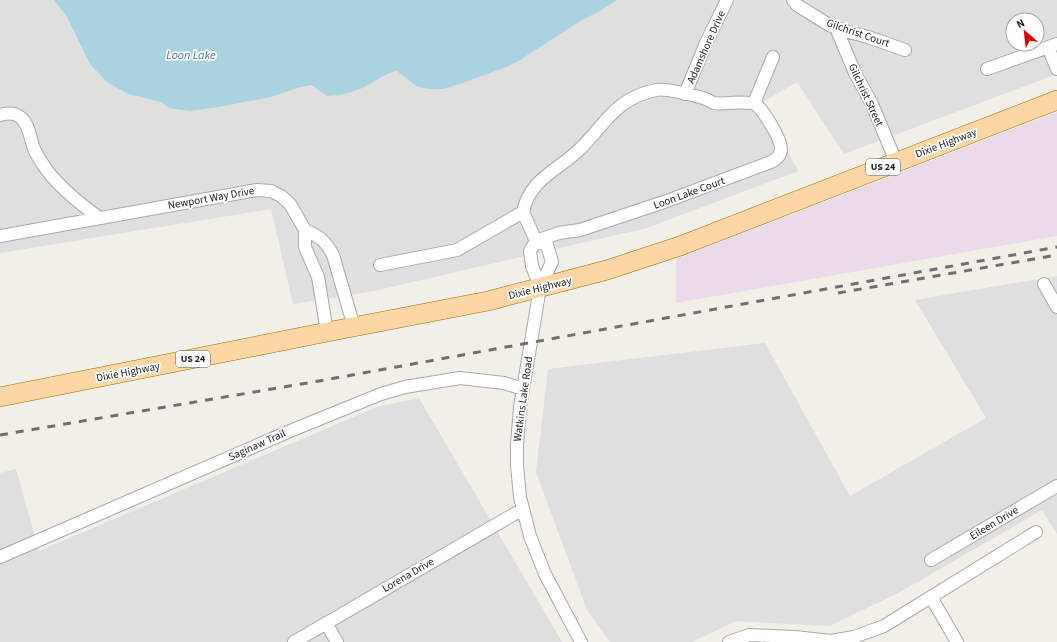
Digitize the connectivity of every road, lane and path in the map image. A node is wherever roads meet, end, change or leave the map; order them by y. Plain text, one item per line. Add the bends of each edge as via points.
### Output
1 (727, 0) edge
2 (793, 0) edge
3 (836, 28) junction
4 (1052, 45) edge
5 (905, 50) dead end
6 (773, 57) dead end
7 (988, 69) dead end
8 (1057, 69) edge
9 (685, 94) junction
10 (1057, 100) edge
11 (754, 104) junction
12 (0, 115) edge
13 (896, 162) junction
14 (523, 212) junction
15 (98, 217) junction
16 (305, 230) junction
17 (0, 236) edge
18 (536, 241) junction
19 (380, 265) dead end
20 (1044, 284) dead end
21 (540, 287) junction
22 (1057, 307) edge
23 (354, 327) junction
24 (327, 332) junction
25 (524, 389) junction
26 (0, 397) edge
27 (1057, 486) edge
28 (523, 509) junction
29 (1036, 532) dead end
30 (0, 557) edge
31 (931, 560) dead end
32 (930, 597) junction
33 (326, 623) junction
34 (294, 642) edge
35 (337, 642) edge
36 (581, 642) edge
37 (729, 642) edge
38 (957, 642) edge

1 - 9 street, Adamshore Drive
2 - 3 street, Gilchrist Court via 796,5
3 - 5 street, Gilchrist Court
3 - 13 street, Gilchrist Street
4 - 7 street
4 - 8 street
6 - 11 street
9 - 11 street via 715,103
9 - 14 street via 657,90 636,96 620,106 566,162 542,178 531,191
10 - 13 main road, Dixie Highway / US 24
11 - 18 street, Loon Lake Court via 766,117 780,142 780,154 777,159 664,202 580,230 559,233
12 - 15 street via 6,113 21,117 46,169 63,189
13 - 21 main road, Dixie Highway / US 24 via 680,246 606,270
14 - 18 street, Watkins Lake Road
14 - 19 street via 457,250
15 - 16 street, Newport Way Drive via 257,190 271,191 282,196 294,210
15 - 17 street, Newport Way Drive
16 - 23 street via 321,238 333,255
16 - 24 street, Newport Way Drive via 305,247 318,277
18 - 21 street, Watkins Lake Road via 530,251 532,266
18 - 21 street, Watkins Lake Road via 546,245 552,262
20 - 22 street
21 - 23 main road, Dixie Highway / US 24 via 488,301
21 - 25 street, Watkins Lake Road
23 - 24 main road, Dixie Highway / US 24
24 - 26 main road, Dixie Highway / US 24
25 - 28 street, Watkins Lake Road via 517,444
25 - 30 street, Saginaw Trail via 504,383 460,378 427,382 387,392 290,431
27 - 31 street, Eileen Drive
28 - 33 street, Lorena Drive
28 - 36 street, Watkins Lake Road via 530,536 545,574
29 - 32 street
32 - 37 street via 884,626 854,637 831,641 749,635
32 - 38 street
33 - 34 street, Lorena Drive
33 - 35 street

